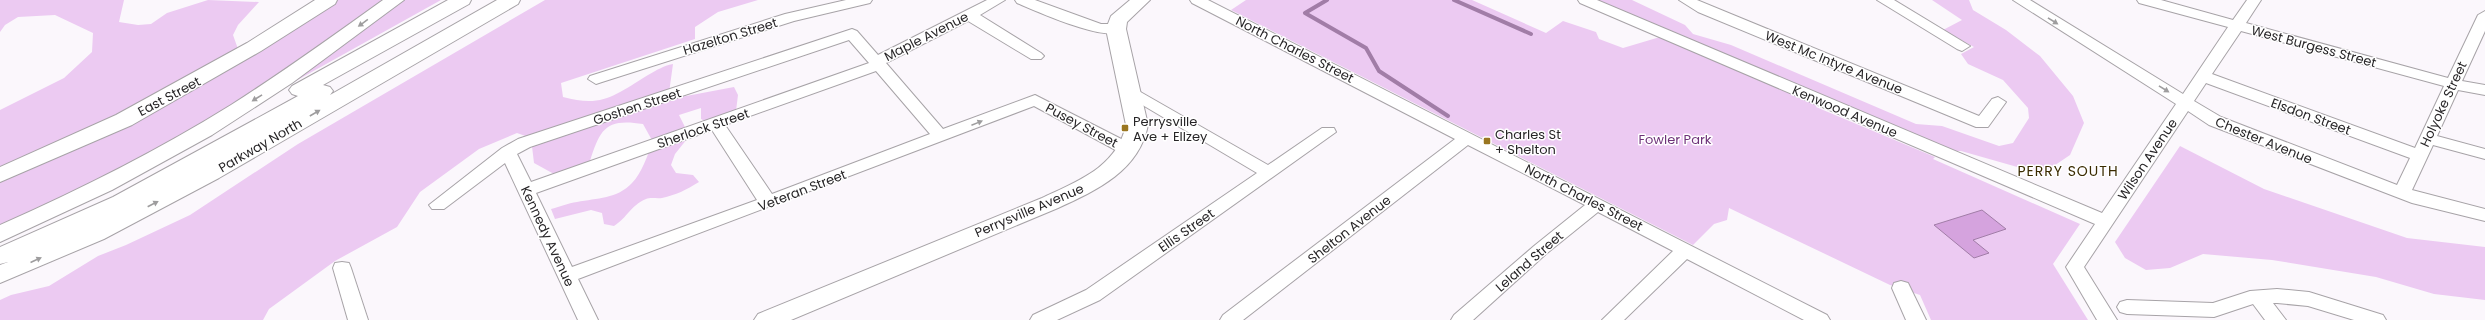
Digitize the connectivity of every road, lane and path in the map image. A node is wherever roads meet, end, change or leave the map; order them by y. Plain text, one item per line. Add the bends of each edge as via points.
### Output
1 (328, 0) edge
2 (395, 0) edge
3 (462, 0) edge
4 (484, 0) edge
5 (511, 0) edge
6 (865, 0) edge
7 (998, 0) edge
8 (1022, 0) edge
9 (1141, 0) edge
10 (1197, 0) edge
11 (1585, 0) edge
12 (1686, 0) edge
13 (1884, 0) edge
14 (2020, 0) edge
15 (2144, 0) edge
16 (2254, 0) edge
17 (968, 15) junction
18 (2485, 15) edge
19 (2237, 25) junction
20 (1116, 29) junction
21 (2480, 36) edge
22 (1962, 46) dead end
23 (1036, 56) dead end
24 (877, 64) junction
25 (2202, 76) junction
26 (596, 79) dead end
27 (2453, 84) junction
28 (2485, 90) edge
29 (1130, 91) junction
30 (1035, 100) joint
31 (1998, 102) dead end
32 (2185, 102) junction
33 (716, 124) junction
34 (1328, 132) dead end
35 (941, 137) junction
36 (1468, 137) junction
37 (2427, 138) junction
38 (1129, 150) junction
39 (508, 152) junction
40 (2485, 154) edge
41 (2419, 155) junction
42 (1270, 173) junction
43 (0, 175) edge
44 (526, 190) junction
45 (2402, 193) junction
46 (768, 202) junction
47 (1597, 204) junction
48 (438, 205) dead end
49 (2485, 215) edge
50 (2105, 221) junction
51 (0, 234) edge
52 (0, 241) edge
53 (1685, 250) junction
54 (0, 256) edge
55 (342, 268) dead end
56 (0, 275) edge
57 (568, 276) junction
58 (1901, 288) dead end
59 (2258, 297) junction
60 (2127, 307) dead end
61 (358, 320) edge
62 (588, 320) edge
63 (767, 320) edge
64 (1040, 320) edge
65 (1230, 320) edge
66 (1461, 320) edge
67 (1612, 320) edge
68 (1820, 320) edge
69 (1916, 320) edge
70 (2107, 320) edge
71 (2276, 320) edge
72 (2376, 320) edge

1 - 43 main road, East Street via 254,47 138,112
2 -> 51 main road via 269,90 216,123 140,167
3 - 52 main road via 178,157 50,220
4 - 54 main road via 237,140 121,202
56 -> 5 main road, Parkway North via 96,233 211,174
6 - 26 street, Hazelton Street via 790,17
7 - 17 street, Maple Avenue
8 - 20 street via 1099,29
9 - 20 main road via 1118,20
10 - 36 street, North Charles Street
11 - 50 street, Kenwood Avenue
12 - 31 street, West Mc Intyre Avenue via 1982,123
13 - 22 street
14 -> 32 street, Chester Avenue
15 - 19 street, West Burgess Street
16 - 19 street, Wilson Avenue
17 - 23 street
17 - 24 street, Maple Avenue
18 - 21 street, Holyoke Street
19 - 25 street, Wilson Avenue
19 - 27 street, West Burgess Street
20 - 29 main road, Perrysville Avenue
21 - 27 street, Holyoke Street
24 - 33 street, Sherlock Street
24 - 35 street
24 - 39 street, Goshen Street via 852,34 524,143
25 - 32 street, Wilson Avenue
25 - 41 street, Elsdon Street
27 - 28 street, West Burgess Street
27 - 37 street, Holyoke Street
29 - 38 main road, Perrysville Avenue via 1137,125
29 - 42 street
35 -> 30 street, Veteran Street
30 - 38 street, Pusey Street
32 - 45 street, Chester Avenue via 2215,121
32 - 50 street, Wilson Avenue
33 - 44 street, Sherlock Street
33 - 46 street
34 - 42 street, Ellis Street
35 - 46 street, Veteran Street
36 - 47 street, North Charles Street
36 - 65 street, Shelton Avenue
37 - 40 street
37 - 41 street, Holyoke Street
38 - 63 main road, Perrysville Avenue via 1120,162 1099,179 1057,200
39 - 44 street, Kennedy Avenue
39 - 48 street, Goshen Street
41 - 45 street, Holyoke Street
42 - 64 street, Ellis Street via 1093,295
44 - 57 street, Kennedy Avenue
45 - 49 street, Chester Avenue
46 - 57 street, Veteran Street
47 - 53 street, North Charles Street
47 - 66 street, Leland Street
50 - 70 street, Wilson Avenue via 2075,267
53 - 67 street
53 - 68 street, North Charles Street
55 - 61 street
57 - 62 street, Kennedy Avenue
58 - 69 street
59 - 60 street via 2214,310
59 - 71 street
59 - 72 street via 2309,299

